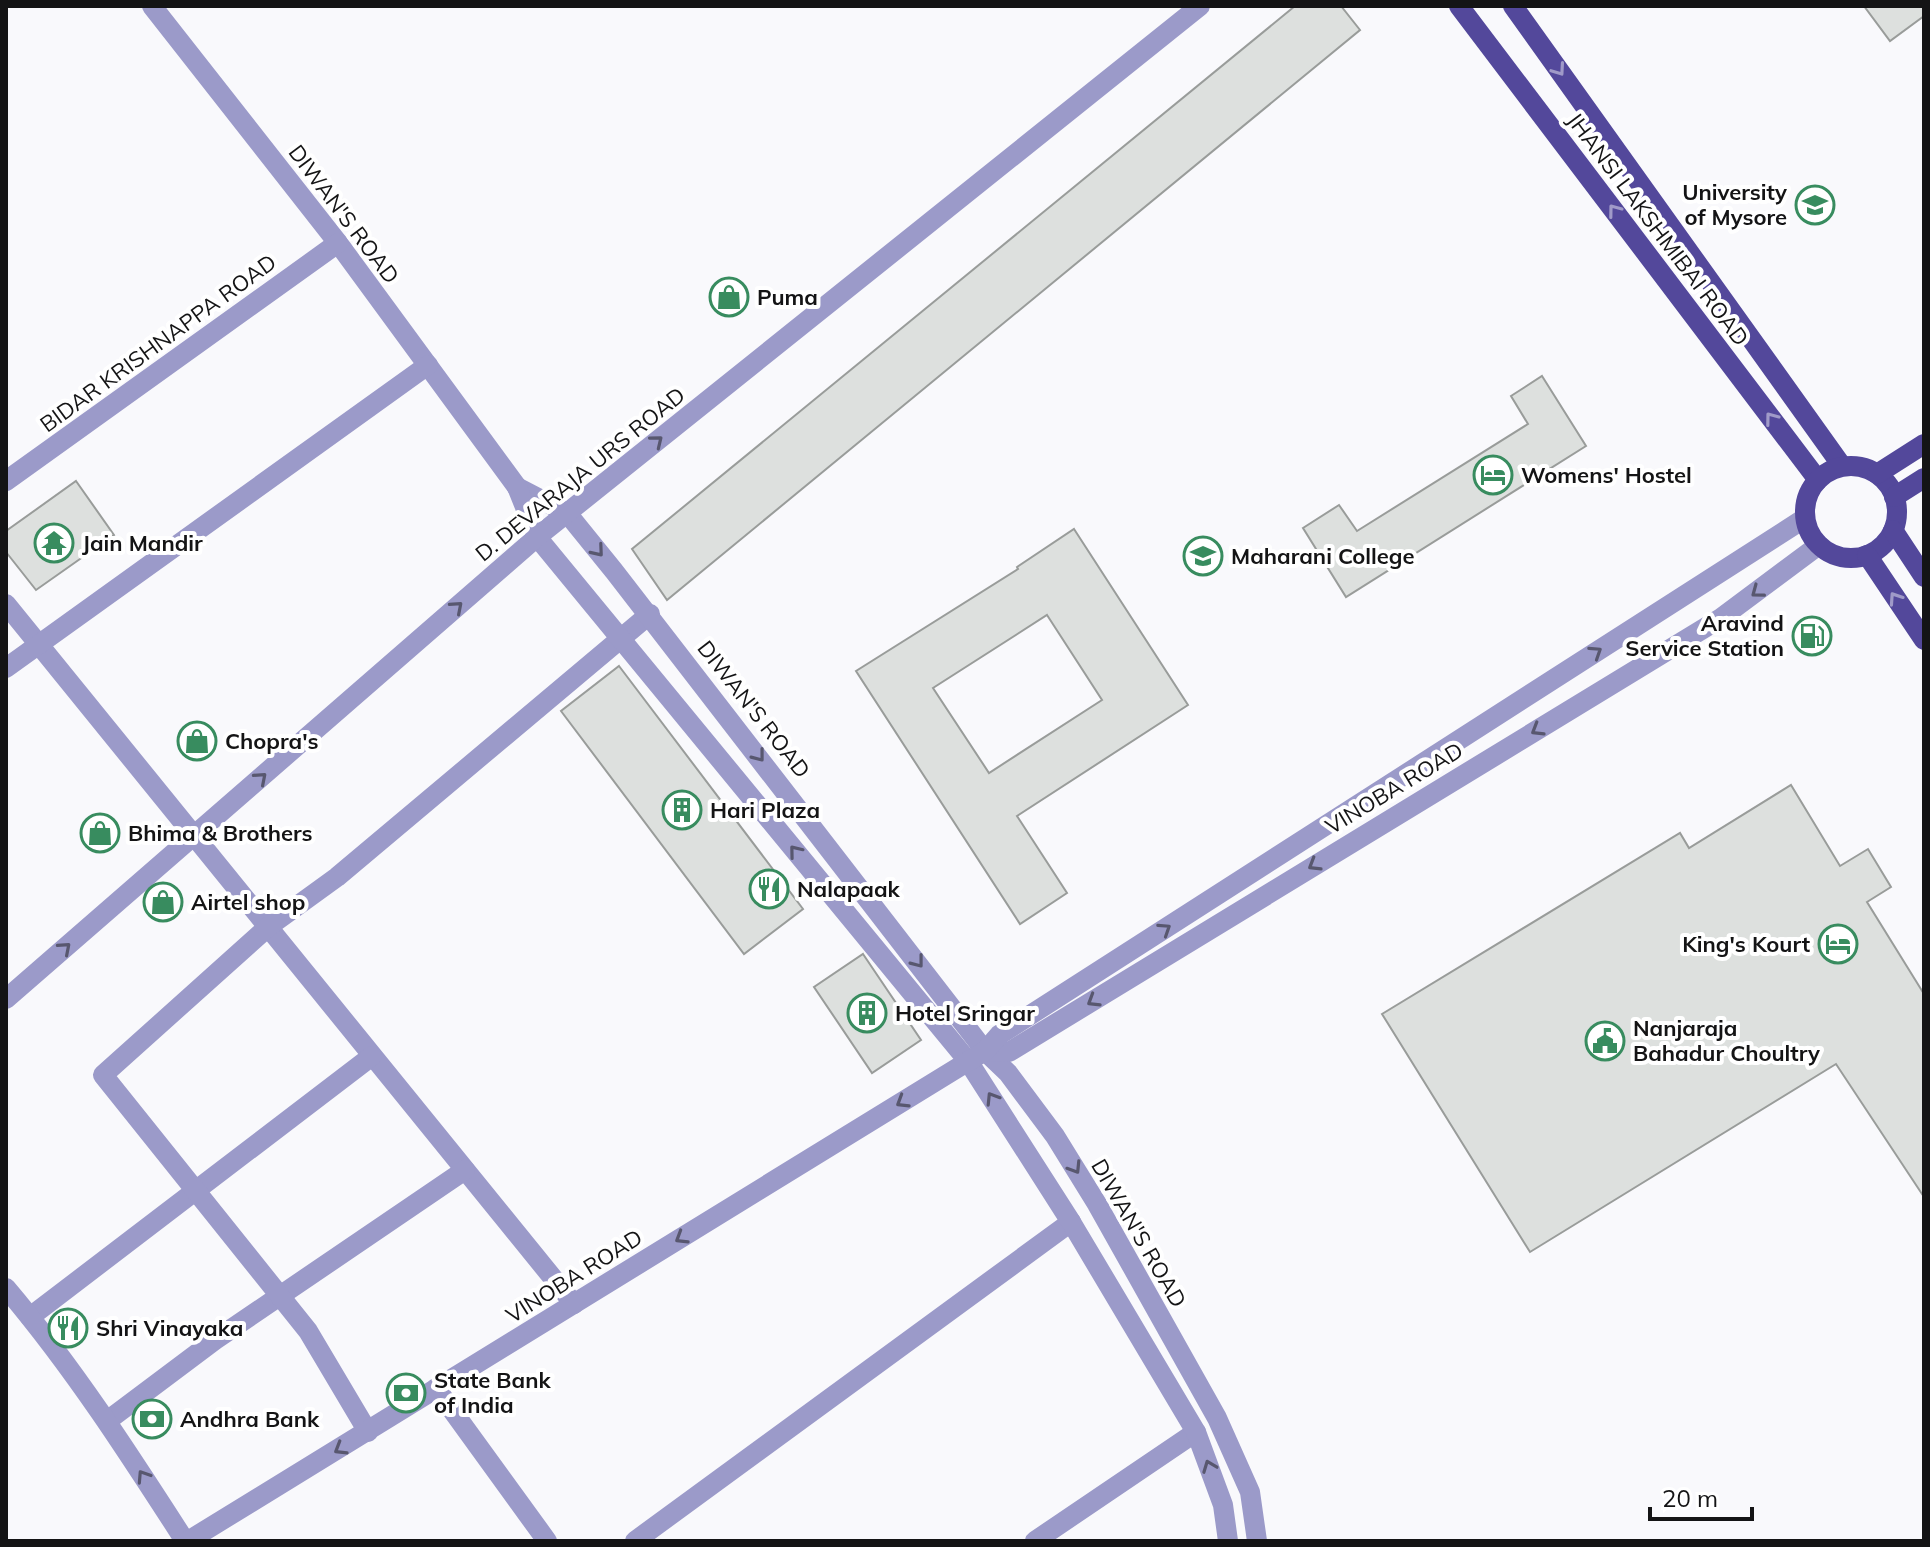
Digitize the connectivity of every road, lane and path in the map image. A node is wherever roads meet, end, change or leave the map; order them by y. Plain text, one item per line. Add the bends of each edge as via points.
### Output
1 (152, 6) edge
2 (1200, 6) edge
3 (1459, 6) edge
4 (1513, 6) edge
5 (338, 243) junction
6 (428, 365) junction
7 (1924, 444) edge
8 (1842, 466) junction
9 (1877, 474) junction
10 (1924, 478) edge
11 (1818, 480) junction
12 (6, 481) edge
13 (517, 487) junction
14 (1894, 497) junction
15 (567, 513) junction
16 (1805, 518) junction
17 (1893, 530) junction
18 (537, 537) junction
19 (1819, 545) junction
20 (1867, 555) junction
21 (1924, 577) edge
22 (6, 604) edge
23 (650, 614) junction
24 (621, 639) junction
25 (1924, 640) edge
26 (38, 646) junction
27 (6, 668) edge
28 (193, 837) junction
29 (268, 927) junction
30 (6, 999) edge
31 (372, 1056) junction
32 (977, 1056) junction
33 (465, 1170) junction
34 (196, 1189) junction
35 (1071, 1222) junction
36 (6, 1288) edge
37 (280, 1296) junction
38 (574, 1304) junction
39 (30, 1317) junction
40 (436, 1388) junction
41 (107, 1421) junction
42 (368, 1432) junction
43 (1196, 1432) junction
44 (186, 1541) edge
45 (547, 1541) edge
46 (635, 1541) edge
47 (1035, 1541) edge
48 (1228, 1541) edge
49 (1257, 1541) edge

1 - 5 street, DIWAN'S ROAD
15 -> 2 street, D. DEVARAJA URS ROAD
11 -> 3 main road, JHANSI LAKSHMIBAI ROAD
4 -> 8 main road, JHANSI LAKSHMIBAI ROAD
5 - 6 street, DIWAN'S ROAD
5 - 12 street, BIDAR KRISHNAPPA ROAD
6 - 13 street, DIWAN'S ROAD
6 - 26 street
7 - 9 main road
8 - 9 main road
8 - 11 main road
9 - 14 main road
10 - 14 main road
11 - 16 main road via 1807,495
13 - 15 street, DIWAN'S ROAD
13 - 18 street
14 - 17 main road
15 - 18 street, D. DEVARAJA URS ROAD
15 -> 23 street, DIWAN'S ROAD
16 - 19 main road
32 -> 16 street, VINOBA ROAD via 999,1035
17 - 20 main road
17 - 21 main road
18 - 24 street
28 -> 18 street, D. DEVARAJA URS ROAD
19 - 20 main road via 1837,557
19 -> 32 street, VINOBA ROAD via 1721,618 1009,1052
25 -> 20 main road
22 - 26 street
23 - 24 street
23 -> 32 street, DIWAN'S ROAD
24 - 29 street via 337,877
32 -> 24 street
26 - 27 street
26 - 28 street
28 - 29 street
30 -> 28 street, D. DEVARAJA URS ROAD
29 - 31 street
29 - 34 street via 103,1075
31 - 33 street
31 - 34 street
35 -> 32 street
32 -> 38 street, VINOBA ROAD
32 -> 49 street, DIWAN'S ROAD via 1008,1073 1097,1204 1217,1418 1250,1492
33 - 37 street
33 - 38 street
34 - 37 street
34 - 39 street
35 - 43 street
35 - 46 street
36 - 39 street
37 - 41 street
37 - 42 street via 308,1331
38 - 40 street, VINOBA ROAD
39 - 41 street
40 - 42 street, VINOBA ROAD
40 - 45 street
44 -> 41 street
42 -> 44 street, VINOBA ROAD
43 - 47 street
48 -> 43 street via 1223,1505

